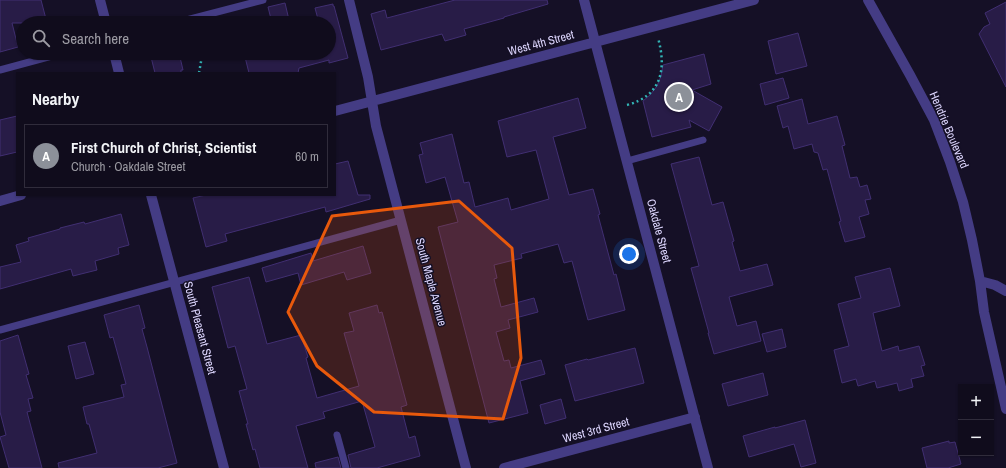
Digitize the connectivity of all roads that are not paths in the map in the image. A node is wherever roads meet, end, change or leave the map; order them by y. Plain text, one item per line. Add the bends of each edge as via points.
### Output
1 (100, 0) edge
2 (263, 0) edge
3 (349, 0) edge
4 (584, 0) edge
5 (754, 0) edge
6 (868, 0) edge
7 (104, 16) edge
8 (202, 16) edge
9 (595, 42) junction
10 (37, 60) edge
11 (116, 60) edge
12 (0, 70) edge
13 (119, 72) edge
14 (372, 102) junction
15 (336, 111) edge
16 (702, 140) dead end
17 (627, 161) junction
18 (18, 196) edge
19 (151, 196) edge
20 (0, 201) edge
21 (401, 220) junction
22 (980, 281) junction
23 (174, 282) junction
24 (1006, 291) edge
25 (0, 330) edge
26 (1003, 386) edge
27 (1006, 409) edge
28 (695, 417) junction
29 (337, 435) dead end
30 (224, 468) edge
31 (346, 468) edge
32 (466, 468) edge
33 (504, 468) edge
34 (708, 468) edge

1 - 7 street
2 - 8 lane
3 - 14 street, South Maple Avenue
4 - 9 street, Oakdale Street
5 - 9 street, West 4th Street
6 - 22 street, Hendrie Boulevard via 934,120 963,202
9 - 14 street, West 4th Street
9 - 17 street, Oakdale Street
10 - 12 lane
11 - 13 street
14 - 15 street, West 4th Street
14 - 21 street, South Maple Avenue
16 - 17 lane
17 - 28 street, Oakdale Street
18 - 20 street
19 - 23 street, South Pleasant Street
21 - 23 lane
21 - 32 street, South Maple Avenue
22 - 24 street
22 - 26 street, Hendrie Boulevard via 984,312
23 - 25 lane
23 - 30 street, South Pleasant Street
26 - 27 street, Hendrie Boulevard
28 - 33 street, West 3rd Street
28 - 34 street, Oakdale Street
29 - 31 lane

